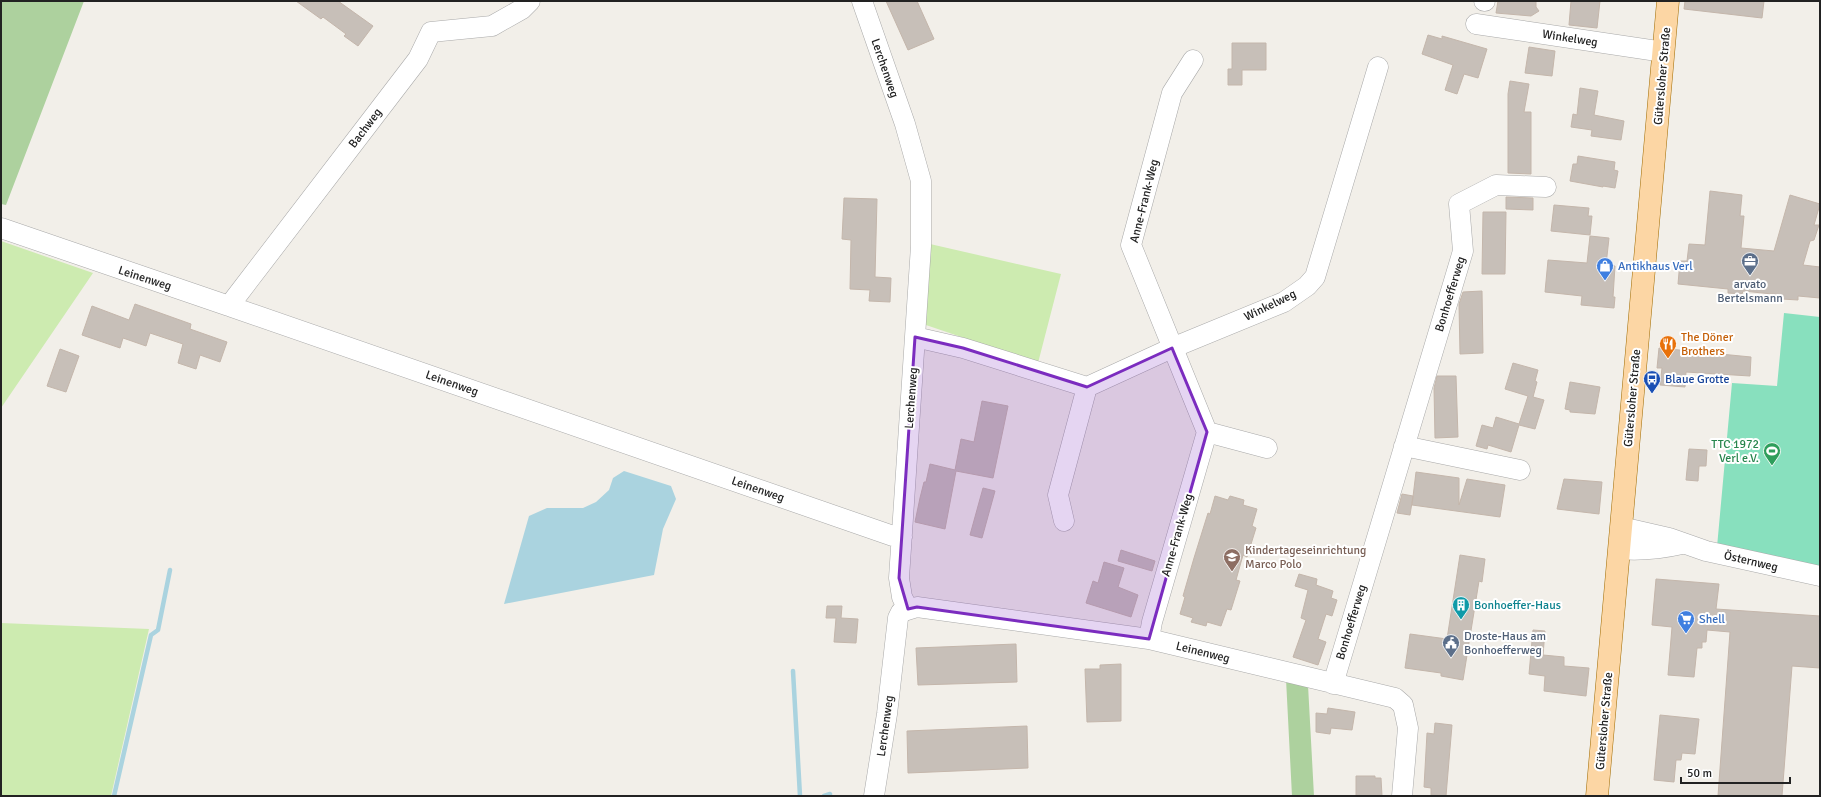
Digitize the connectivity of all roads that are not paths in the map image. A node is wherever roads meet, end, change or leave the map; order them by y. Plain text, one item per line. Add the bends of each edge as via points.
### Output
1 (530, 1) edge
2 (862, 1) edge
3 (1668, 1) edge
4 (1476, 24) dead end
5 (1664, 52) junction
6 (1193, 60) dead end
7 (1378, 67) dead end
8 (1546, 187) dead end
9 (1, 228) edge
10 (229, 306) junction
11 (915, 337) junction
12 (1172, 348) junction
13 (1087, 387) junction
14 (1207, 432) junction
15 (1404, 446) junction
16 (1267, 448) dead end
17 (1520, 470) dead end
18 (1064, 521) dead end
19 (1621, 527) junction
20 (902, 537) junction
21 (1682, 544) junction
22 (1619, 549) junction
23 (1820, 576) edge
24 (908, 609) junction
25 (1149, 639) junction
26 (1333, 684) junction
27 (868, 795) edge
28 (1402, 796) edge
29 (1597, 796) edge

1 - 10 street, Bachweg via 522,10 492,26 431,32 418,59
2 - 11 street, Lerchenweg via 905,124 921,182 921,246
3 - 5 main road, Gütersloher Straße
4 - 5 street, Winkelweg
5 - 19 main road, Gütersloher Straße
6 - 12 street, Anne-Frank-Weg via 1172,93 1131,245
7 - 12 street, Winkelweg via 1315,277 1308,286 1284,302
8 - 15 street, Bonhoefferweg via 1496,185 1459,204 1463,251
9 - 10 street, Leinenweg
10 - 20 street, Leinenweg via 892,536
11 - 13 street via 963,348
11 - 20 street, Lerchenweg
12 - 13 street, Winkelweg
12 - 14 street, Anne-Frank-Weg
13 - 18 street via 1058,495
14 - 16 street
14 - 25 street, Anne-Frank-Weg
15 - 17 street
15 - 26 street, Bonhoefferweg
19 - 21 street, Östernweg via 1669,538
19 - 22 main road, Gütersloher Straße
20 - 24 street, Lerchenweg via 898,578 902,597
21 - 22 street, Östernweg via 1641,551
21 - 23 street, Östernweg
22 - 29 main road, Gütersloher Straße
24 - 25 street, Leinenweg via 917,607
24 - 27 street, Lerchenweg via 901,612 898,618 887,714
25 - 26 street, Leinenweg
26 - 28 street, Leinenweg via 1395,698 1403,705 1408,728

